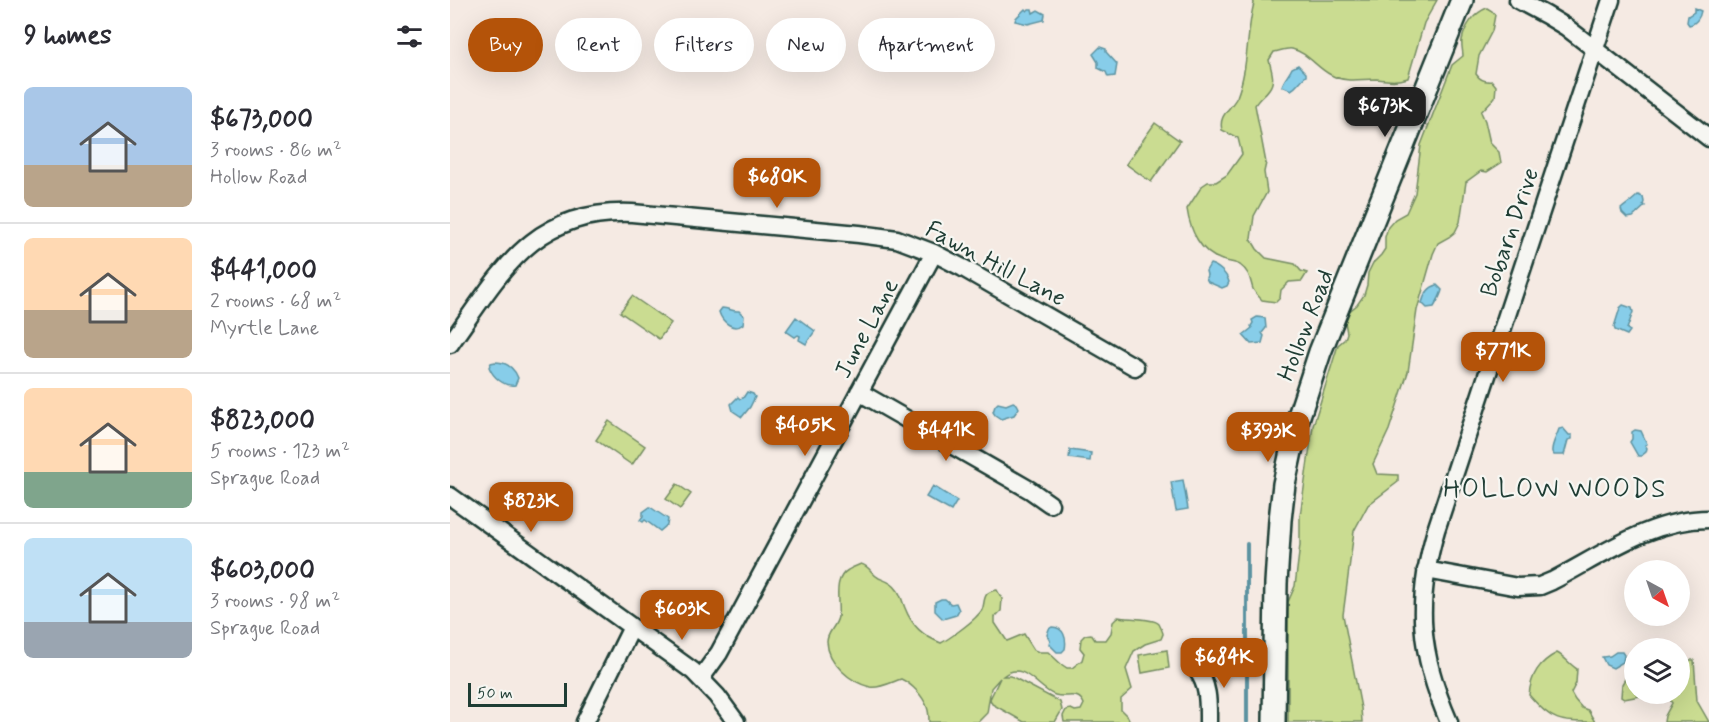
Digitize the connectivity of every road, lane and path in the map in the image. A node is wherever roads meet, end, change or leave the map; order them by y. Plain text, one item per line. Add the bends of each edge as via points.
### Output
1 (1461, 0) edge
2 (1518, 0) edge
3 (1611, 0) edge
4 (1595, 50) junction
5 (1709, 138) edge
6 (934, 253) junction
7 (450, 344) edge
8 (1135, 368) dead end
9 (860, 392) junction
10 (450, 496) edge
11 (1050, 504) dead end
12 (1709, 519) edge
13 (1426, 570) junction
14 (632, 627) junction
15 (1197, 670) dead end
16 (701, 678) junction
17 (585, 722) edge
18 (736, 722) edge
19 (1208, 722) edge
20 (1274, 722) edge
21 (1449, 722) edge

1 - 20 main road, Hollow Road via 1320,352 1298,419 1280,520
2 - 4 street via 1556,21
3 - 4 street, Bobarn Drive
4 - 5 street
4 - 13 street, Bobarn Drive
6 - 7 street, Fawn Hill Lane via 876,236 641,213 603,213 557,227 525,248 508,264
6 - 8 street, Fawn Hill Lane
6 - 9 street, June Lane
9 - 11 street
9 - 16 street, June Lane
10 - 14 street
12 - 13 street via 1682,520 1645,532 1540,586 1518,587
13 - 21 street, Bobarn Drive via 1422,598 1425,644 1431,675
14 - 16 street
14 - 17 street
15 - 19 street via 1206,686
16 - 18 street

